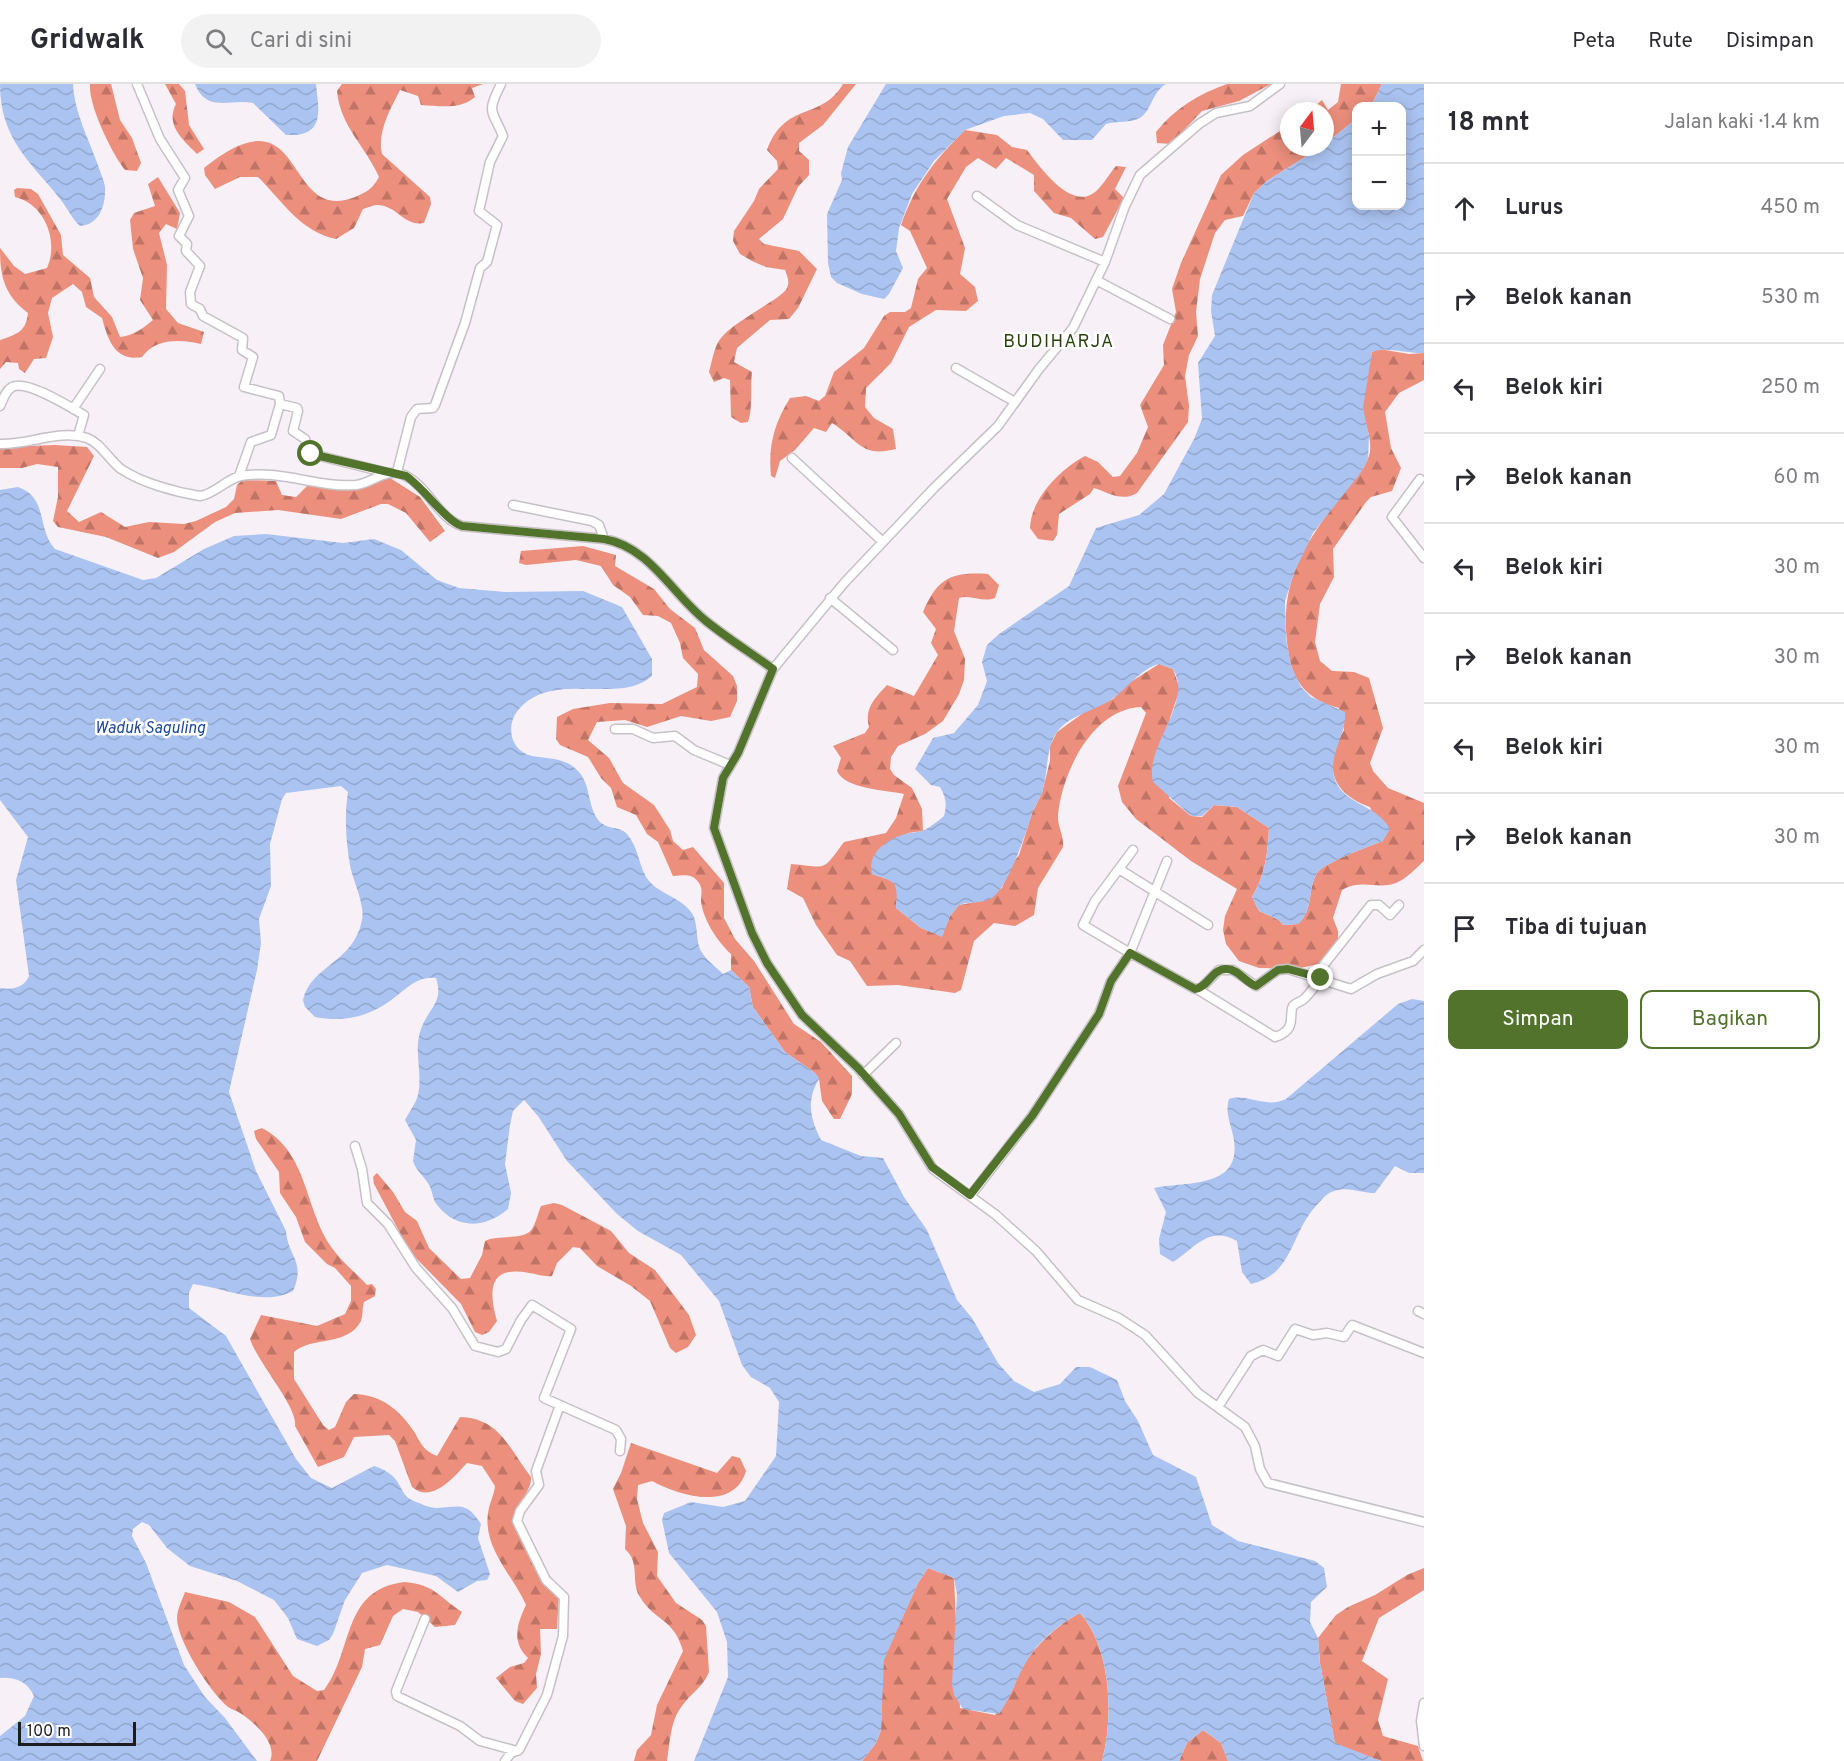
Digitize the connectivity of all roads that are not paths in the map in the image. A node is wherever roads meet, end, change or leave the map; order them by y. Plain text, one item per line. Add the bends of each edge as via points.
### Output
1 (137, 84) edge
2 (501, 84) edge
3 (1280, 84) edge
4 (977, 196) dead end
5 (1104, 262) junction
6 (1096, 280) junction
7 (1170, 319) dead end
8 (956, 368) dead end
9 (100, 369) dead end
10 (1015, 402) junction
11 (280, 404) junction
12 (0, 406) edge
13 (73, 409) junction
14 (78, 436) junction
15 (0, 444) edge
16 (792, 458) dead end
17 (392, 472) junction
18 (239, 476) junction
19 (1420, 479) dead end
20 (513, 505) dead end
21 (604, 539) junction
22 (883, 542) junction
23 (1424, 558) edge
24 (830, 598) junction
25 (893, 650) dead end
26 (773, 669) junction
27 (615, 729) dead end
28 (730, 765) junction
29 (1133, 850) dead end
30 (1167, 861) dead end
31 (1119, 869) junction
32 (1154, 890) junction
33 (1399, 905) dead end
34 (1208, 925) dead end
35 (1424, 951) edge
36 (1130, 953) junction
37 (1318, 977) junction
38 (1197, 989) junction
39 (896, 1043) dead end
40 (863, 1074) junction
41 (355, 1146) dead end
42 (970, 1195) junction
43 (1424, 1353) edge
44 (560, 1406) junction
45 (1218, 1407) junction
46 (620, 1451) dead end
47 (1424, 1522) edge
48 (425, 1619) dead end
49 (1424, 1703) edge
50 (1424, 1746) edge
51 (518, 1751) junction
52 (505, 1761) edge

1 - 11 street via 160,139 185,178 178,189 189,216 179,236 187,244 186,252 200,266 190,292 191,304 203,316 243,338 242,350 253,357 244,387 279,396
2 - 17 street via 491,109 503,136 492,158 479,211 496,223 488,262 480,268 435,405 417,410 411,417
3 - 5 street via 1250,106 1216,113 1199,124 1140,175
4 - 5 street via 1017,225
5 - 6 street
6 - 7 street
6 - 10 street via 1077,323
8 - 10 street
9 - 13 street
10 - 22 street via 998,426
11 - 17 street via 297,408 292,428 305,439 308,453
11 - 18 street via 271,435 251,442
12 - 13 street via 7,390 21,385
13 - 14 street via 85,416
14 - 15 street
14 - 18 street via 92,441 127,472 196,496 206,495
16 - 22 street
17 - 18 street via 356,485
17 - 21 street via 419,485 452,521 462,526
19 - 23 street via 1392,517
20 - 21 street via 592,521 599,525
21 - 26 street via 624,545 661,572 705,620
22 - 24 street
24 - 25 street
24 - 26 street
26 - 28 street
27 - 28 street via 633,729 653,738 675,736 700,753
28 - 40 street via 723,778 714,828 752,933 802,1015
29 - 31 street
30 - 32 street
31 - 32 street
31 - 36 street via 1083,925
32 - 34 street
32 - 36 street
33 - 37 street via 1390,915 1379,905 1371,905
35 - 37 street via 1413,961 1377,974 1353,989
36 - 38 street
36 - 42 street via 1111,981 1099,1014 1032,1116
37 - 38 street via 1278,970 1256,986 1226,969 1219,970
37 - 38 street via 1292,1009 1293,1021 1275,1037
39 - 40 street
40 - 42 street via 908,1126 932,1167
41 - 44 street via 367,1203 388,1224 416,1268 452,1308 475,1346 498,1352 506,1349 532,1305 571,1329 543,1397
42 - 45 street via 1036,1251 1078,1300 1146,1335 1198,1393
43 - 45 street via 1352,1324 1344,1337 1313,1335 1295,1329 1278,1356 1263,1350 1251,1356
44 - 46 street via 616,1430 621,1439
44 - 51 street via 536,1471 539,1485 520,1511 518,1521 546,1580 564,1597 563,1636 545,1702
45 - 47 street via 1252,1437 1268,1483
48 - 51 street via 397,1696 460,1726 480,1741
49 - 50 street
51 - 52 street via 510,1753

